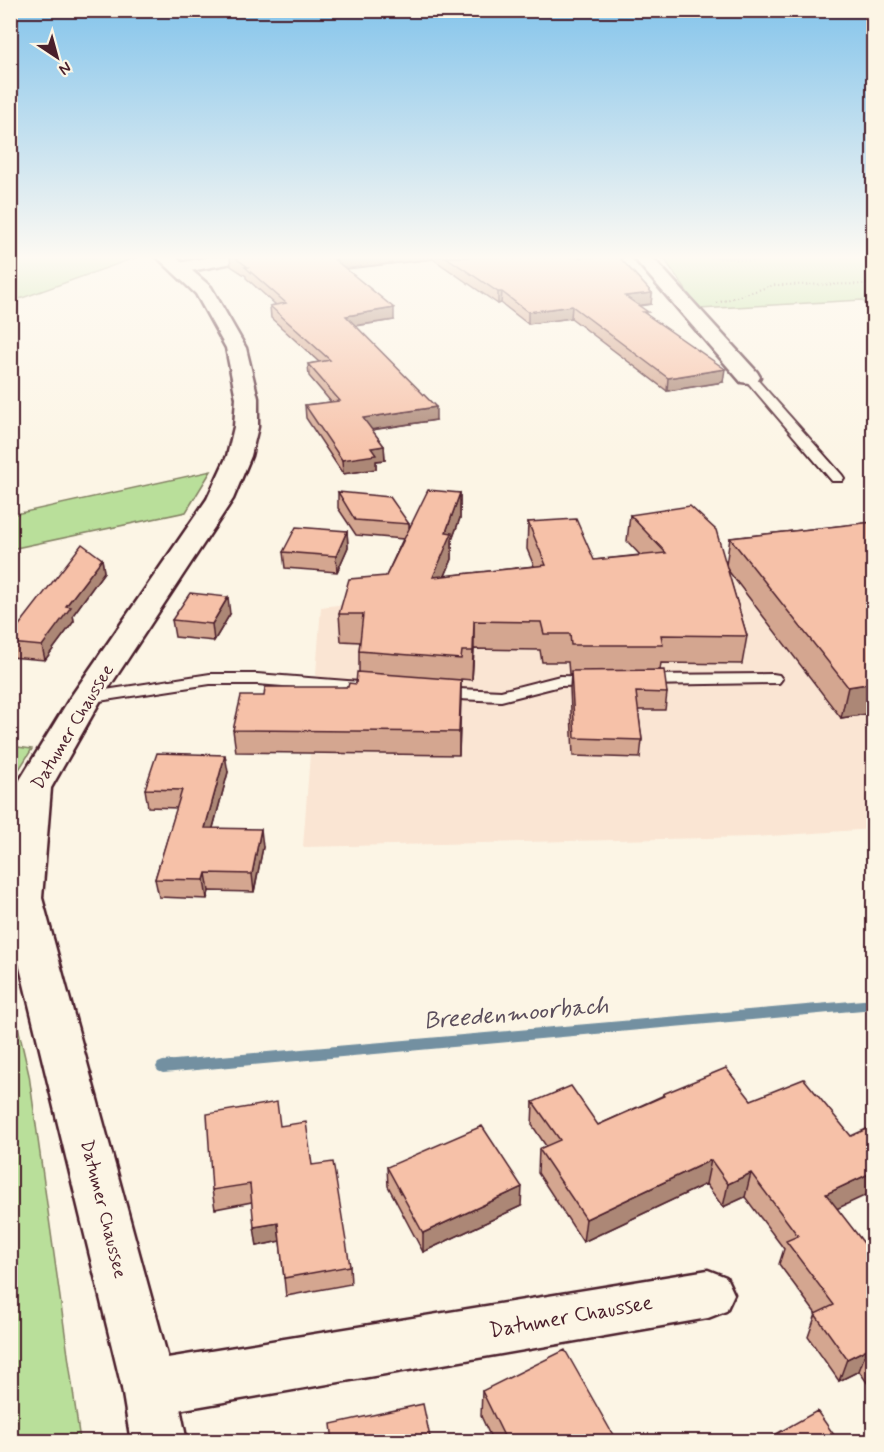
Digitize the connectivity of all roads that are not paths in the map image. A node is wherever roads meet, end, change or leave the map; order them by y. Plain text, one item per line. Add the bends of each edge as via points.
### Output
1 (223, 325) edge
2 (702, 325) edge
3 (749, 377) joint
4 (837, 478) dead end
5 (773, 679) dead end
6 (388, 689) edge
7 (422, 692) edge
8 (86, 698) junction
9 (708, 1294) dead end
10 (149, 1388) junction
11 (159, 1442) edge

1 - 8 street, Datumer Chaussee via 236,348 247,398 239,456 220,499
2 - 3 street
3 - 4 lane
5 - 7 lane via 560,681 501,696
6 - 8 lane via 257,678 210,679
8 - 10 street, Datumer Chaussee via 33,788 23,897
9 - 10 street, Datumer Chaussee
10 - 11 street, Datumer Chaussee

